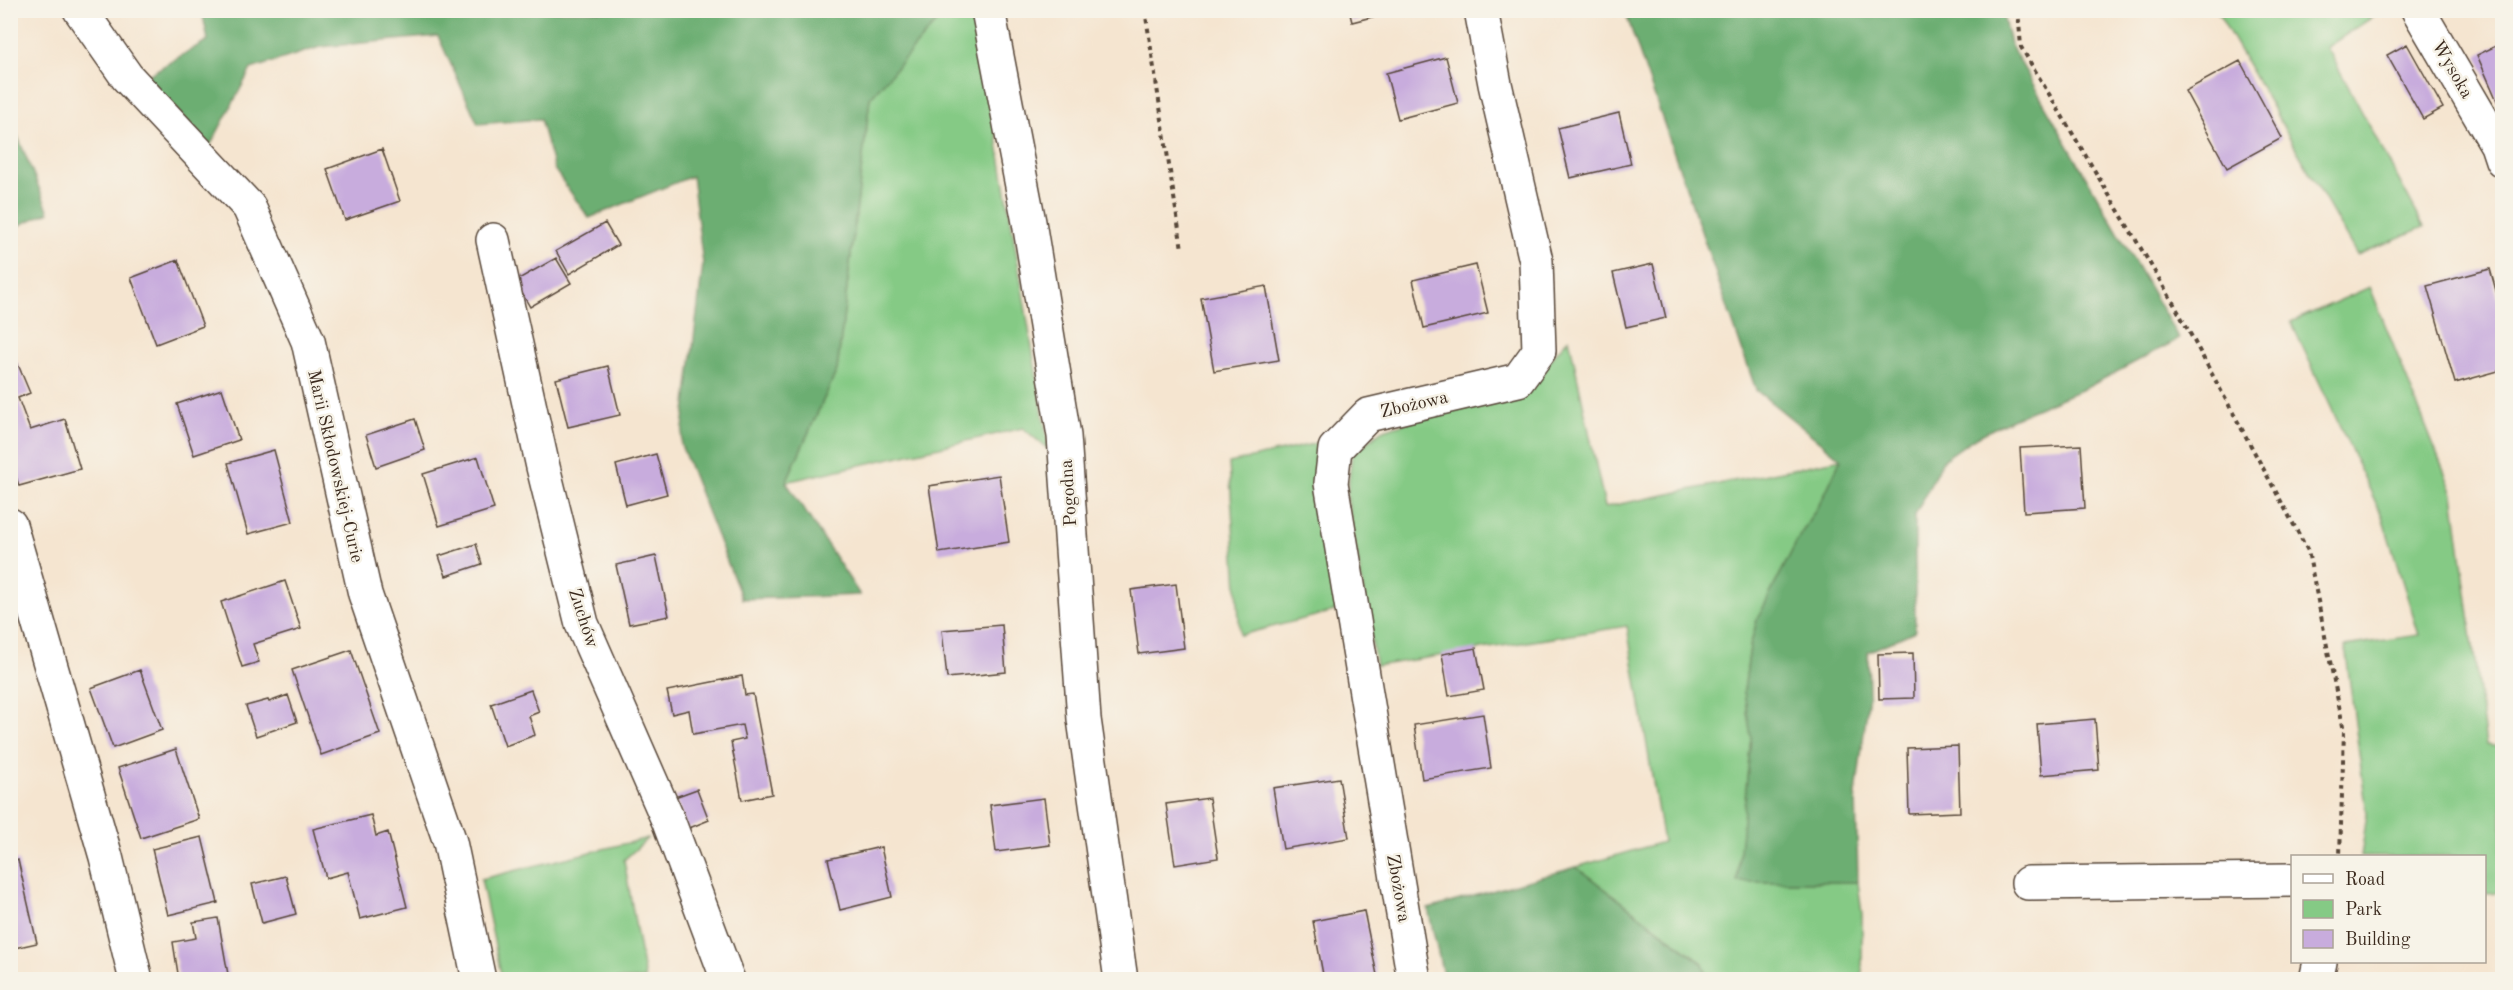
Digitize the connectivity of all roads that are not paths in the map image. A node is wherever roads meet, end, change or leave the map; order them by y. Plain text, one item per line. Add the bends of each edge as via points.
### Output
1 (80, 10) edge
2 (988, 10) edge
3 (1481, 10) edge
4 (2418, 10) edge
5 (2502, 160) edge
6 (493, 240) dead end
7 (10, 525) edge
8 (2291, 880) edge
9 (2028, 883) dead end
10 (2320, 963) edge
11 (136, 980) edge
12 (478, 980) edge
13 (728, 980) edge
14 (1121, 980) edge
15 (1414, 980) edge
16 (2316, 980) edge

1 - 12 street, Marii Skłodowskiej-Curie via 127,77 249,207 308,341 365,594 450,842
2 - 14 street, Pogodna via 1029,222 1064,436 1084,719
3 - 15 street, Zbożowa via 1536,261 1539,351 1518,380 1368,415 1335,449 1331,483
4 - 5 street, Wysoka
6 - 13 street, Zuchów via 582,624 668,820
7 - 11 street via 106,857
8 - 9 street
10 - 16 street

